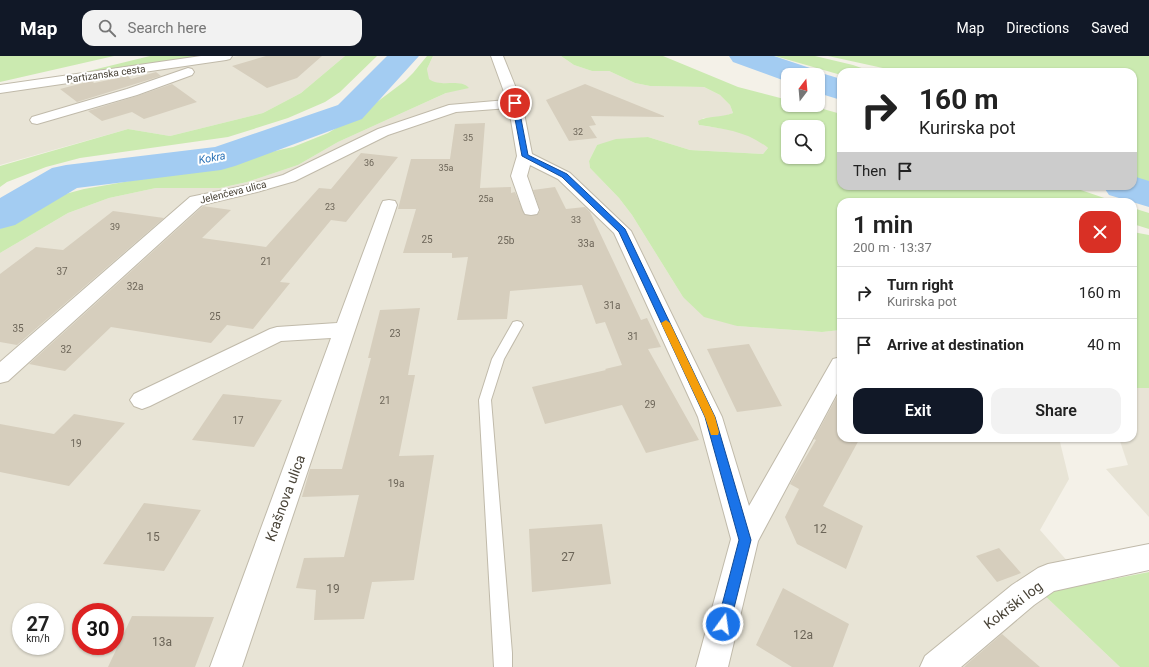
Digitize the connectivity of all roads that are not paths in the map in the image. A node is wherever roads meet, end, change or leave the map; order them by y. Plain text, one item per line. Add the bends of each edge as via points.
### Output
1 (226, 56) edge
2 (497, 56) edge
3 (212, 59) junction
4 (0, 90) edge
5 (515, 103) junction
6 (37, 120) dead end
7 (525, 156) junction
8 (389, 205) dead end
9 (531, 210) dead end
10 (517, 325) dead end
11 (345, 330) junction
12 (837, 372) edge
13 (0, 374) edge
14 (142, 400) dead end
15 (745, 540) junction
16 (1149, 557) edge
17 (226, 667) edge
18 (502, 667) edge
19 (712, 667) edge
20 (936, 667) edge

1 - 3 street, Partizanska cesta
2 - 5 street
3 - 4 street, Partizanska cesta
3 - 6 street, Partizanska cesta via 194,70
5 - 7 street
5 - 13 street, Jelenčeva ulica via 454,108 383,132 289,178 196,201
7 - 9 street via 519,176
7 - 15 street via 564,176 622,231 710,417
8 - 11 street, Krašnova ulica
10 - 18 lane via 498,359 485,400
11 - 14 street via 277,334
11 - 17 street, Krašnova ulica
12 - 15 street
15 - 19 street
16 - 20 street, Kokrški log via 1048,578 1023,595

